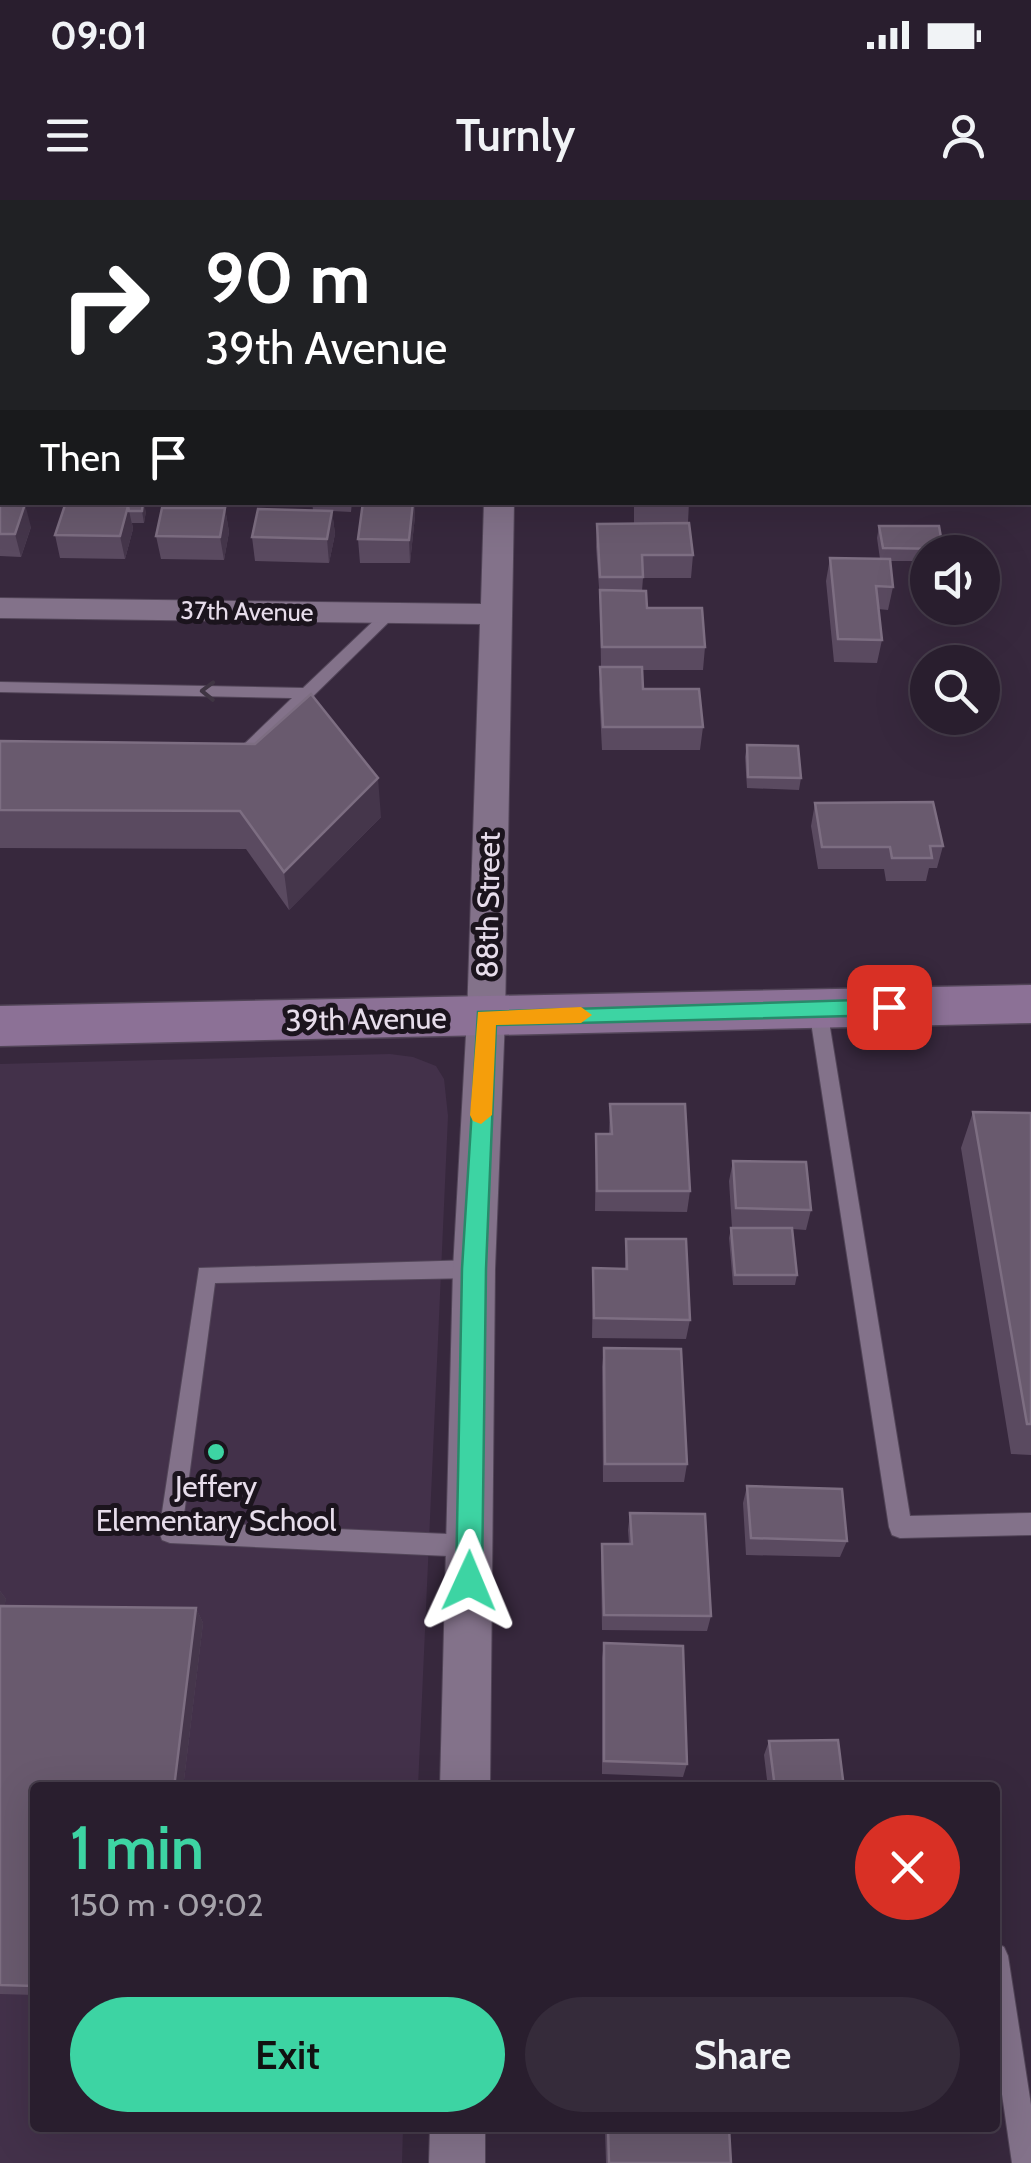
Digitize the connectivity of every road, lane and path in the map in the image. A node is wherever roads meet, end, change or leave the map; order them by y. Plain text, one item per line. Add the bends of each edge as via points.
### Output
1 (499, 505) edge
2 (0, 608) edge
3 (390, 613) junction
4 (494, 614) junction
5 (0, 687) edge
6 (306, 694) junction
7 (206, 756) edge
8 (1031, 1004) edge
9 (818, 1009) junction
10 (486, 1017) junction
11 (0, 1026) edge
12 (474, 1269) junction
13 (1031, 1524) edge
14 (470, 1546) junction
15 (465, 1782) edge
16 (1000, 1989) edge
17 (458, 2132) edge
18 (457, 2163) edge
19 (1026, 2163) edge

1 - 4 street, 88th Street
2 - 3 street, 37th Avenue
3 - 4 street, 37th Avenue
3 - 6 lane
4 - 10 street, 88th Street
6 -> 5 lane
6 - 7 lane via 242,756
8 - 9 main road, 39th Avenue
9 - 10 main road, 39th Avenue
9 - 13 lane via 900,1526
10 - 11 main road, 39th Avenue
10 - 12 street, 88th Street
12 - 14 street, 88th Street
12 - 14 lane via 206,1274 170,1532
14 - 15 street, 88th Street
16 - 19 lane
17 - 18 street

